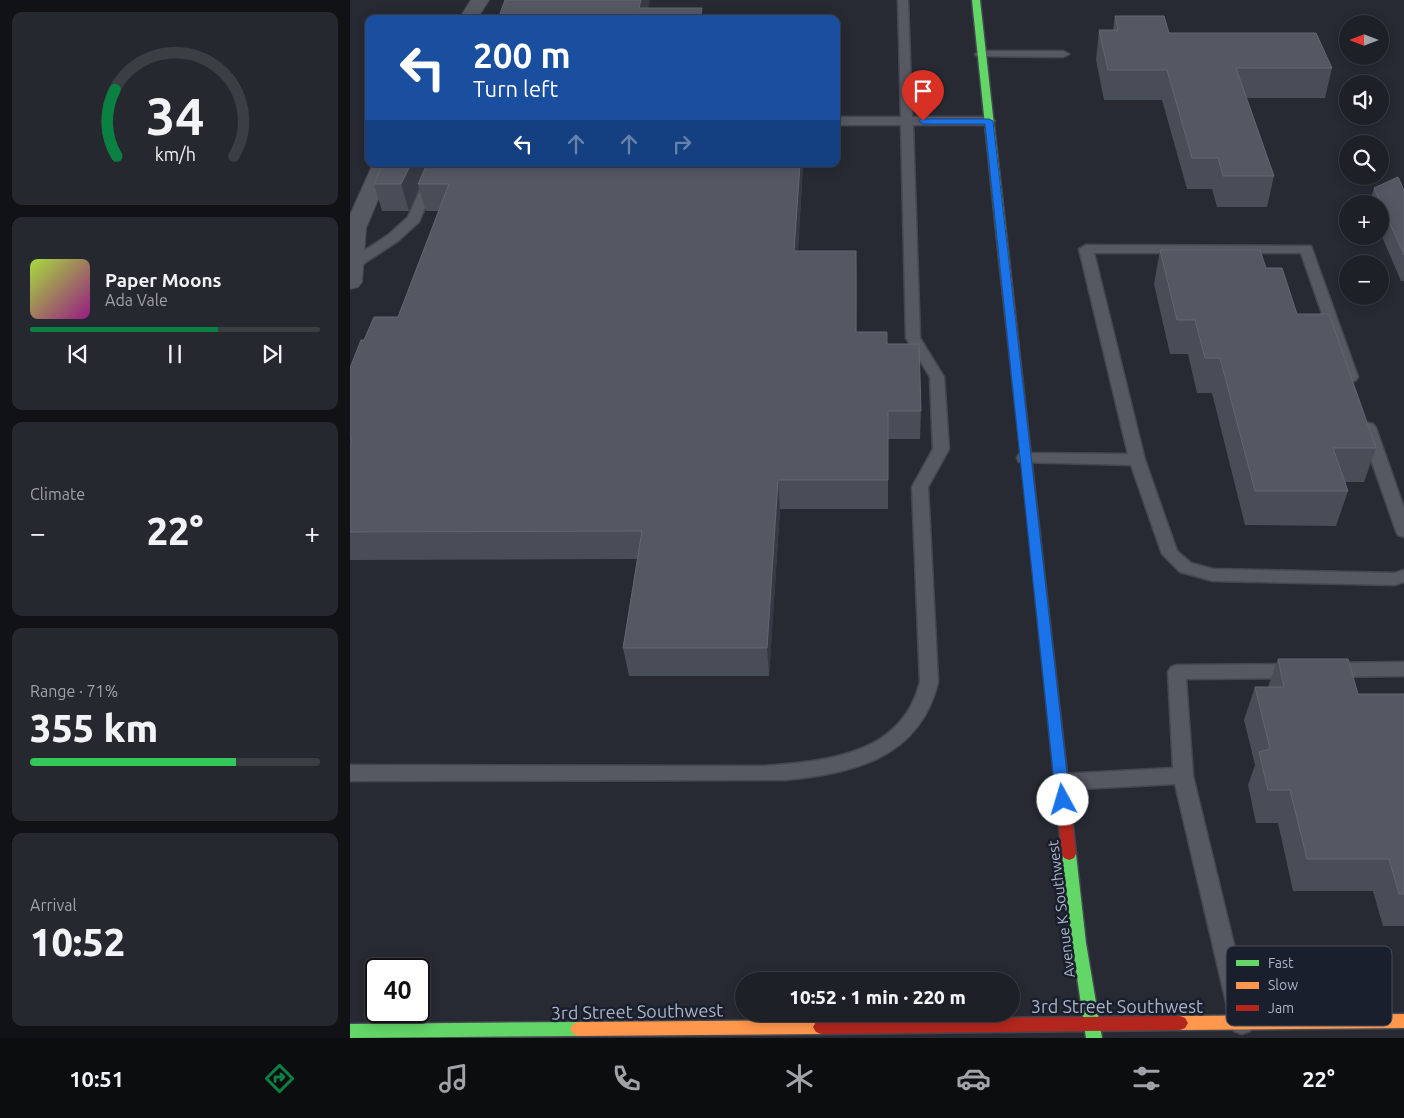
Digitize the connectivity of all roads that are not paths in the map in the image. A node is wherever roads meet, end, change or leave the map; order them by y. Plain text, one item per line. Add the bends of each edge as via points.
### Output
1 (480, 0) edge
2 (903, 0) edge
3 (976, 0) edge
4 (471, 15) edge
5 (981, 54) junction
6 (1063, 54) dead end
7 (907, 121) junction
8 (989, 121) junction
9 (840, 122) edge
10 (382, 167) edge
11 (436, 167) edge
12 (351, 274) edge
13 (1354, 387) edge
14 (1364, 415) edge
15 (1025, 458) junction
16 (1137, 460) junction
17 (1404, 531) edge
18 (1404, 576) edge
19 (1404, 669) edge
20 (350, 773) edge
21 (1183, 776) junction
22 (1061, 782) junction
23 (1226, 956) edge
24 (1092, 1023) junction
25 (1226, 1023) edge
26 (350, 1031) edge
27 (672, 1033) edge
28 (1094, 1038) edge

1 - 4 street
2 - 7 lane
3 - 5 main road, Avenue K Southwest
5 - 6 lane
5 - 8 main road, Avenue K Southwest
7 - 8 lane
7 - 9 lane
7 - 20 lane via 913,338 934,367 937,377 940,449 920,487 929,682 921,708 903,731 877,750 845,763 805,771 764,774
8 - 15 main road, Avenue K Southwest
10 - 12 street via 355,228
11 - 12 lane via 414,220
13 - 16 lane via 1306,249 1086,249
14 - 17 lane
15 - 16 lane
15 - 22 main road, Avenue K Southwest
16 - 18 lane via 1170,554 1186,568 1213,575
19 - 21 lane via 1176,672
21 - 22 lane
21 - 23 lane
22 - 24 main road, Avenue K Southwest via 1079,943
24 - 25 main road, 3rd Street Southwest
24 - 27 main road, 3rd Street Southwest
24 - 28 main road, Avenue K Southwest
26 - 27 main road, 3rd Street Southwest

